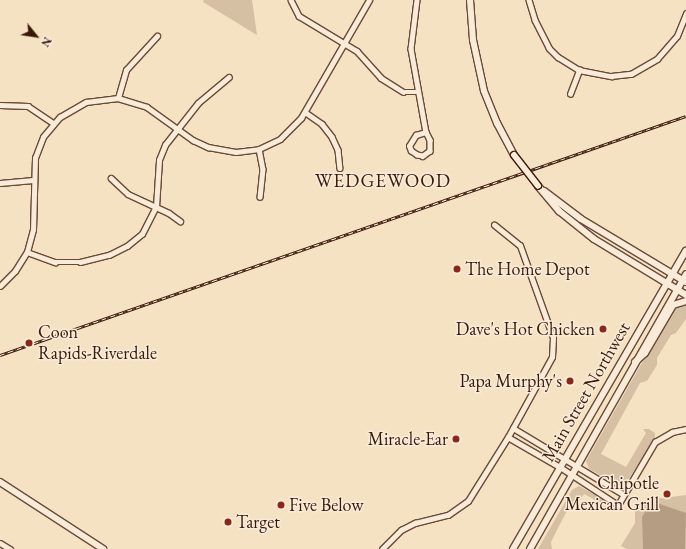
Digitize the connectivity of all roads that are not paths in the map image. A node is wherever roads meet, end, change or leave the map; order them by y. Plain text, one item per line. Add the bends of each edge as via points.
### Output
1 (291, 0) edge
2 (369, 0) edge
3 (417, 0) edge
4 (470, 0) edge
5 (528, 0) edge
6 (686, 14) edge
7 (157, 36) dead end
8 (344, 43) junction
9 (579, 70) junction
10 (229, 77) dead end
11 (417, 92) junction
12 (570, 94) dead end
13 (118, 98) junction
14 (0, 105) edge
15 (304, 112) junction
16 (53, 123) junction
17 (176, 128) junction
18 (426, 132) junction
19 (259, 149) junction
20 (340, 168) dead end
21 (111, 178) dead end
22 (33, 180) junction
23 (0, 183) edge
24 (538, 186) junction
25 (260, 197) dead end
26 (156, 207) junction
27 (180, 221) dead end
28 (494, 225) dead end
29 (686, 251) edge
30 (28, 252) junction
31 (674, 273) junction
32 (685, 279) edge
33 (666, 283) junction
34 (0, 286) edge
35 (677, 289) junction
36 (686, 295) edge
37 (686, 301) edge
38 (634, 362) junction
39 (513, 428) junction
40 (686, 429) edge
41 (508, 437) junction
42 (566, 458) junction
43 (560, 467) junction
44 (577, 467) junction
45 (572, 476) junction
46 (0, 482) edge
47 (623, 494) junction
48 (0, 543) edge
49 (10, 549) edge
50 (103, 549) edge
51 (382, 549) edge
52 (513, 549) edge
53 (530, 549) edge

1 - 8 street via 299,16
2 - 8 street
3 - 11 street via 410,40
4 - 24 main road, bridge via 480,76 497,123 514,154
5 - 9 street via 549,48
6 - 9 street via 671,45 647,66 631,74 611,76
7 - 13 street via 126,70
8 - 11 street via 360,54 381,78 393,87 403,92
8 - 15 street
9 - 12 street
10 - 17 street via 198,103
11 - 18 street
13 - 16 street via 96,99 82,104
13 - 17 street via 147,106
14 - 16 street via 28,106
15 - 19 street via 286,134
15 - 20 street via 322,124 332,137 338,150
16 - 22 street via 38,149
17 - 19 street via 200,144 220,151 243,152
17 - 26 street via 159,160
18 - 18 street via 430,140 430,151 422,156 417,155 409,146 416,135
19 - 25 street via 264,169
21 - 26 street via 128,194
22 - 23 street
22 - 30 street via 33,230
24 - 31 main road via 580,219
24 - 33 main road via 559,211 594,239
26 - 27 street
26 - 30 street via 142,234 127,246 108,255 55,262
28 - 39 street via 520,246 554,344 551,361
29 - 31 main road, Main Street Northwest
30 - 34 street via 16,271
31 - 32 main road
31 - 33 main road, Main Street Northwest
32 - 35 main road, Main Street Northwest
33 - 35 main road
33 - 42 main road, Main Street Northwest
35 - 36 main road
35 - 38 main road, Main Street Northwest
37 - 38 main road via 673,305 645,353
38 - 44 main road, Main Street Northwest
39 - 41 street
39 - 42 street
40 - 47 street via 672,432 655,442
41 - 43 street
41 - 51 street via 468,501 448,515 415,523 401,530
42 - 43 main road, Main Street Northwest
42 - 44 street
43 - 45 street
43 - 52 main road, Main Street Northwest
44 - 45 main road, Main Street Northwest
44 - 47 street
45 - 47 street via 618,505
45 - 53 main road, Main Street Northwest
46 - 50 main road
48 - 49 street

